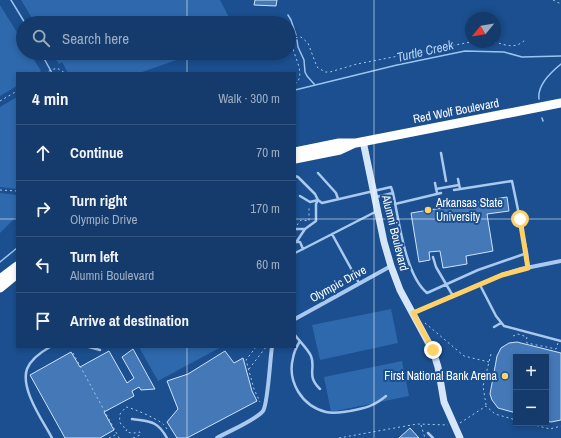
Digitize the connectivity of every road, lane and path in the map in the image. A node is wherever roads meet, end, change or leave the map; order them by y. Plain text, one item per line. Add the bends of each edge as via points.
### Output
1 (552, 0) edge
2 (561, 4) edge
3 (296, 38) edge
4 (526, 39) dead end
5 (465, 43) edge
6 (501, 44) edge
7 (296, 57) edge
8 (46, 72) edge
9 (64, 72) edge
10 (296, 83) edge
11 (16, 92) edge
12 (0, 101) edge
13 (561, 104) edge
14 (360, 142) junction
15 (296, 152) edge
16 (441, 153) dead end
17 (296, 159) edge
18 (318, 173) dead end
19 (296, 176) edge
20 (458, 178) dead end
21 (446, 181) dead end
22 (435, 183) dead end
23 (459, 184) junction
24 (436, 189) junction
25 (460, 189) junction
26 (0, 190) edge
27 (454, 190) dead end
28 (16, 191) edge
29 (442, 192) dead end
30 (393, 193) junction
31 (374, 194) junction
32 (437, 194) junction
33 (300, 196) dead end
34 (338, 199) junction
35 (318, 200) junction
36 (309, 201) junction
37 (395, 204) junction
38 (378, 211) junction
39 (296, 227) edge
40 (296, 228) edge
41 (305, 229) junction
42 (332, 234) junction
43 (296, 241) edge
44 (303, 249) junction
45 (296, 252) edge
46 (527, 253) junction
47 (433, 257) dead end
48 (561, 261) edge
49 (390, 266) junction
50 (16, 267) edge
51 (528, 268) junction
52 (16, 275) edge
53 (0, 279) edge
54 (359, 283) junction
55 (446, 284) junction
56 (480, 285) junction
57 (0, 288) edge
58 (453, 296) junction
59 (413, 313) junction
60 (296, 317) edge
61 (424, 323) dead end
62 (501, 323) junction
63 (494, 327) dead end
64 (296, 336) edge
65 (513, 336) dead end
66 (300, 341) junction
67 (561, 341) edge
68 (561, 344) edge
69 (48, 348) edge
70 (93, 348) edge
71 (255, 348) edge
72 (265, 348) edge
73 (272, 348) edge
74 (100, 350) dead end
75 (73, 353) dead end
76 (491, 354) dead end
77 (489, 362) junction
78 (249, 369) junction
79 (320, 388) dead end
80 (386, 396) dead end
81 (260, 402) dead end
82 (486, 406) junction
83 (132, 419) dead end
84 (513, 419) edge
85 (421, 424) junction
86 (451, 426) junction
87 (538, 426) edge
88 (561, 426) edge
89 (428, 433) dead end
90 (117, 434) junction
91 (52, 438) edge
92 (109, 438) edge
93 (122, 438) edge
94 (167, 438) edge
95 (217, 438) edge
96 (339, 438) edge
97 (425, 438) edge
98 (433, 438) edge
99 (460, 438) edge

1 - 2 path
3 - 5 path via 301,37 308,43 317,67 325,72
4 - 6 path via 515,46
7 - 10 path via 301,77
8 - 9 path via 53,68
11 - 12 path
13 - 14 highway, Red Wolf Boulevard
14 - 15 highway, Red Wolf Boulevard via 338,143
14 - 17 highway, Red Wolf Boulevard via 340,150
14 - 31 street, Alumni Boulevard
16 - 21 lane
18 - 34 lane via 336,193
19 - 35 lane
20 - 23 lane
22 - 24 lane
23 - 24 lane
23 - 25 lane
24 - 32 lane
25 - 27 lane
25 - 46 lane via 512,181
26 - 28 path
29 - 32 lane
30 - 31 lane
30 - 31 lane via 391,187
30 - 37 lane
31 - 34 lane
31 - 38 street, Alumni Boulevard
32 - 37 lane
33 - 36 lane
34 - 35 lane via 322,202
35 - 36 lane
35 - 41 lane via 316,221
36 - 39 path via 309,221 301,220
37 - 55 lane via 404,245 417,282 427,293
38 - 42 lane
38 - 49 street, Alumni Boulevard
40 - 41 lane
41 - 43 lane
42 - 44 lane
42 - 54 lane
43 - 44 lane via 300,242
44 - 45 lane
46 - 51 lane
46 - 55 lane
47 - 55 lane
48 - 51 street
49 - 54 street, Olympic Drive
49 - 59 street, Alumni Boulevard
50 - 53 highway
51 - 56 street via 502,275
52 - 57 highway
54 - 60 street, Olympic Drive
55 - 58 lane
56 - 58 street
56 - 62 lane
58 - 59 street
59 - 86 street, Alumni Boulevard via 433,350
61 - 77 path via 464,356
62 - 63 lane
62 - 67 lane via 518,331
64 - 66 lane
65 - 68 path via 518,334 527,337 527,342 556,349 558,343
66 - 79 lane via 311,356 312,377
66 - 80 lane via 293,358 292,373 301,397 312,406 326,412 338,413 376,405
69 - 91 lane via 32,360 27,369 27,382 29,395
70 - 74 lane
71 - 78 path via 246,360
72 - 78 path
73 - 95 street via 263,411
75 - 90 path
76 - 77 path
77 - 82 path via 483,386
78 - 81 path
82 - 84 path via 495,414
82 - 86 path
83 - 94 lane via 158,425
85 - 86 path
85 - 96 path
85 - 97 path
86 - 99 street, Alumni Boulevard
87 - 88 path via 550,429
89 - 98 lane
90 - 92 path
90 - 93 path

